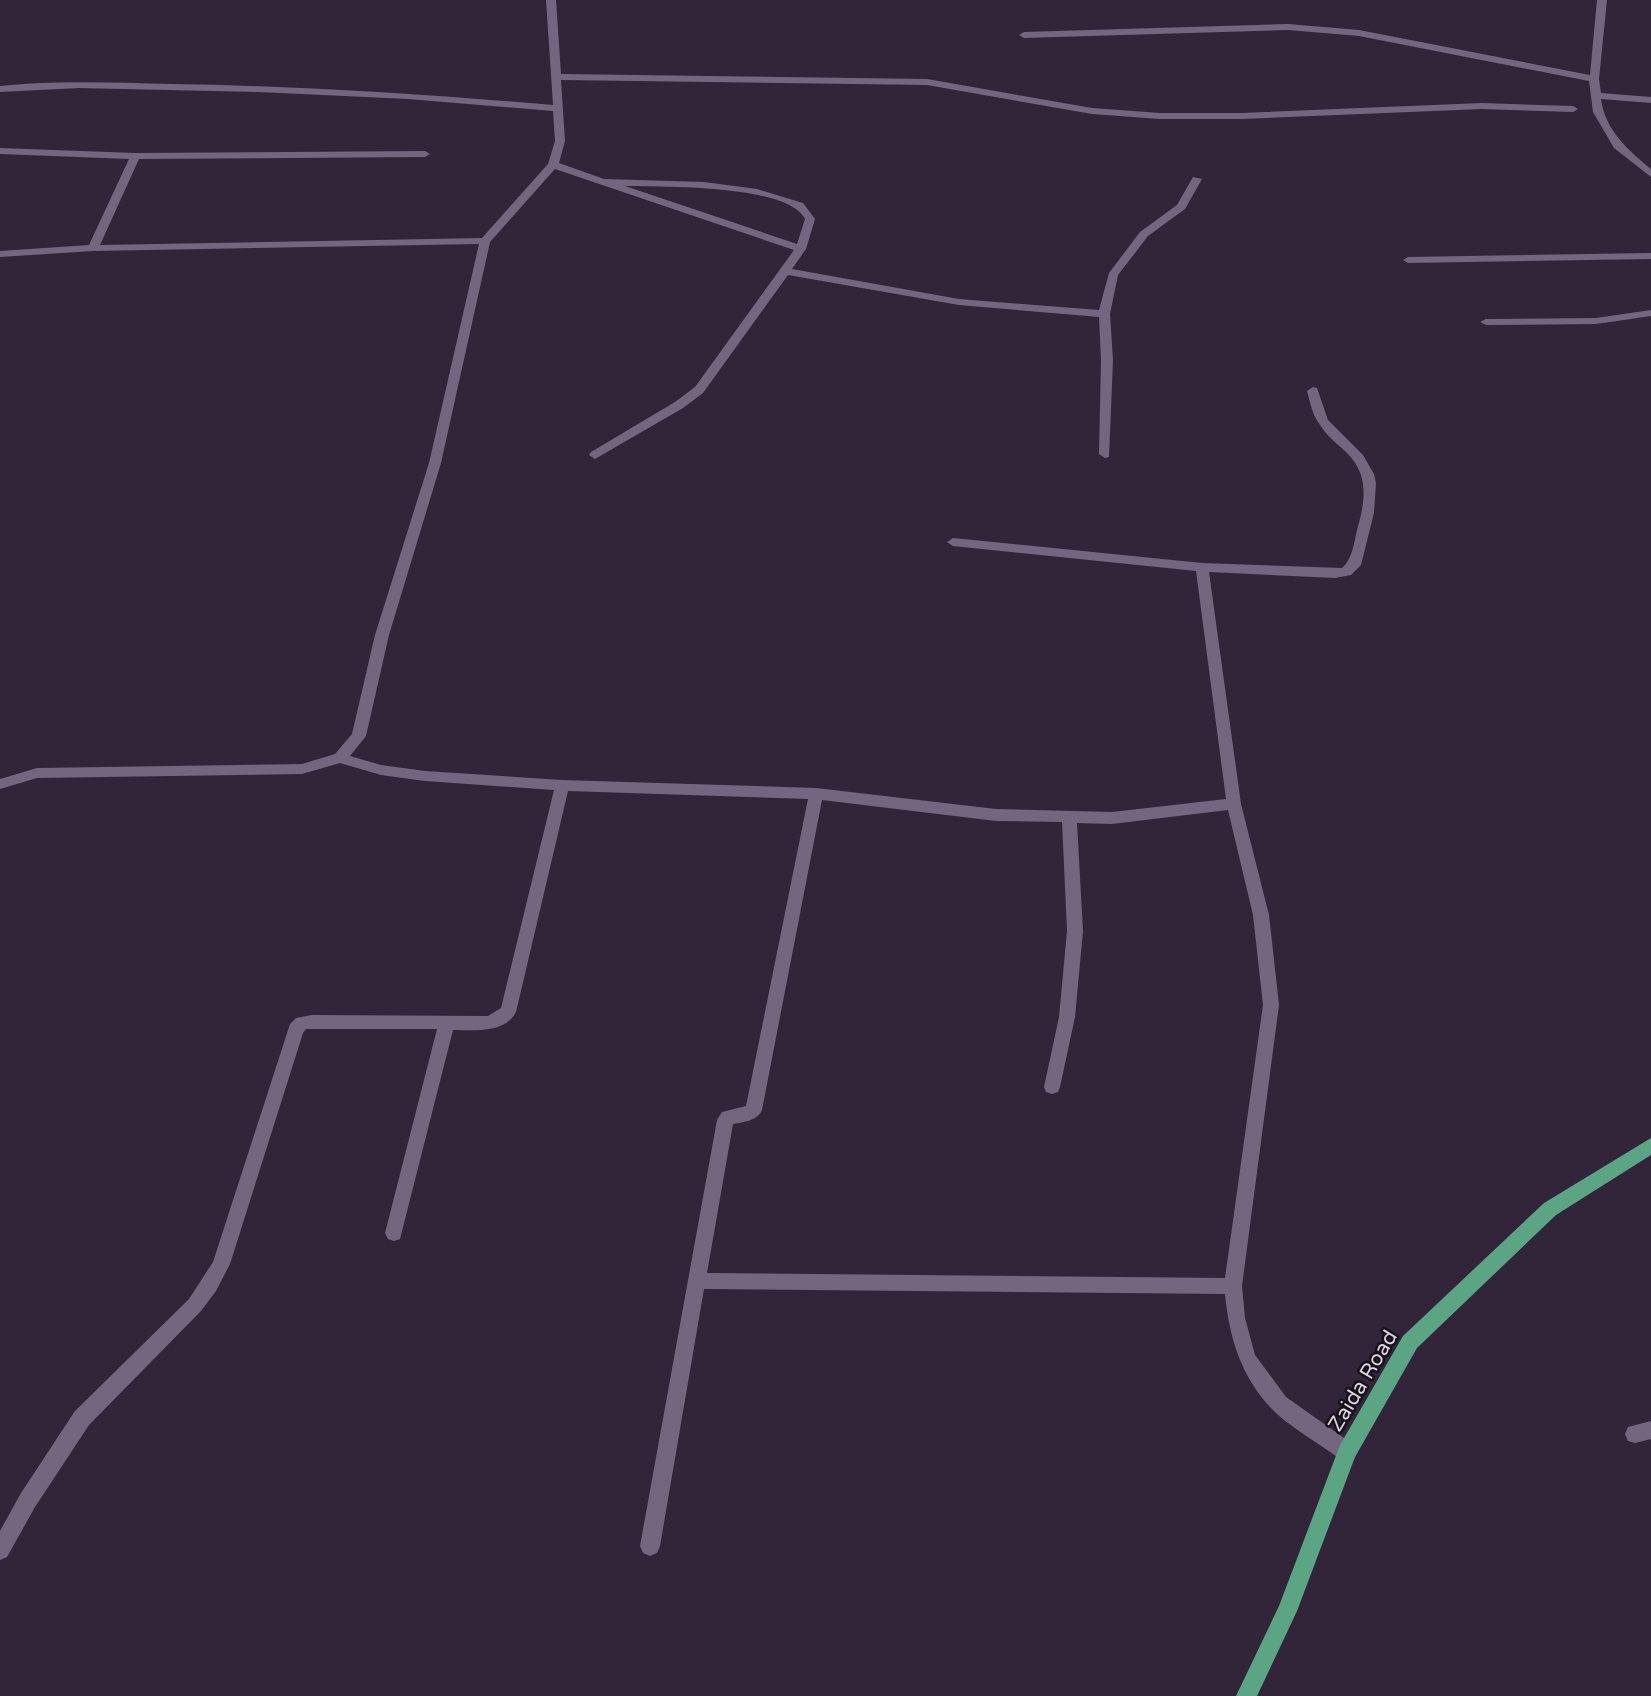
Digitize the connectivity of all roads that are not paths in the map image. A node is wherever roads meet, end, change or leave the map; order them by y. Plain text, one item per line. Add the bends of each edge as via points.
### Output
1 (551, 0) edge
2 (1602, 0) edge
3 (1024, 35) dead end
4 (556, 76) junction
5 (1594, 79) junction
6 (0, 89) edge
7 (1595, 95) junction
8 (1651, 100) edge
9 (557, 108) junction
10 (1573, 109) dead end
11 (0, 152) edge
12 (425, 154) dead end
13 (135, 156) junction
14 (553, 165) junction
15 (1651, 174) edge
16 (1197, 179) dead end
17 (603, 182) junction
18 (485, 241) junction
19 (93, 248) junction
20 (801, 249) junction
21 (0, 254) edge
22 (1651, 256) edge
23 (1408, 260) dead end
24 (786, 271) junction
25 (1651, 313) edge
26 (1104, 314) junction
27 (1486, 322) dead end
28 (1313, 391) dead end
29 (1105, 454) dead end
30 (595, 455) dead end
31 (953, 542) dead end
32 (1202, 567) junction
33 (340, 758) junction
34 (0, 784) edge
35 (562, 785) junction
36 (816, 794) junction
37 (1234, 804) junction
38 (1069, 818) junction
39 (446, 1024) junction
40 (1052, 1088) dead end
41 (1651, 1146) edge
42 (394, 1233) dead end
43 (699, 1281) junction
44 (1233, 1286) junction
45 (1347, 1452) junction
46 (650, 1546) dead end
47 (0, 1550) edge
48 (1246, 1696) edge

1 - 4 street
2 - 5 street
3 - 5 street via 1322,29
4 - 9 street
4 - 10 street via 927,82 1092,111 1160,116 1482,106
5 - 7 street
6 - 9 street via 240,87
7 - 8 street
7 - 15 street via 1598,112 1620,148
9 - 14 street via 560,141
11 - 13 street
12 - 13 street
13 - 19 street
14 - 17 street
14 - 18 street
16 - 26 street via 1181,207 1144,234 1113,275
17 - 20 street
17 - 20 street via 724,188 782,199 800,206 810,219
18 - 19 street
18 - 33 street via 435,463 382,635 359,736
19 - 21 street
20 - 24 street
22 - 23 street
24 - 26 street via 959,302
24 - 30 street via 699,390
25 - 27 street via 1596,321
26 - 29 street
28 - 32 street via 1325,424 1359,457 1371,482 1354,565 1335,574
31 - 32 street
32 - 37 street
33 - 34 street via 302,769 37,773
33 - 35 street via 381,770 425,776
35 - 36 street
35 - 39 street via 508,1012 490,1023
36 - 38 street via 996,815
36 - 43 street via 754,1110 725,1120
37 - 38 street via 1112,818
37 - 44 street via 1261,915 1271,1005
38 - 40 street via 1075,932 1067,1017
39 - 42 street
39 - 47 street via 312,1022 302,1023 296,1029 221,1264 210,1285 195,1305 82,1418
41 - 45 main road, Zaida Road via 1550,1209 1410,1342
43 - 44 street
43 - 46 street
44 - 45 street via 1236,1318 1247,1359 1279,1403
45 - 48 main road, Zaida Road via 1287,1611

